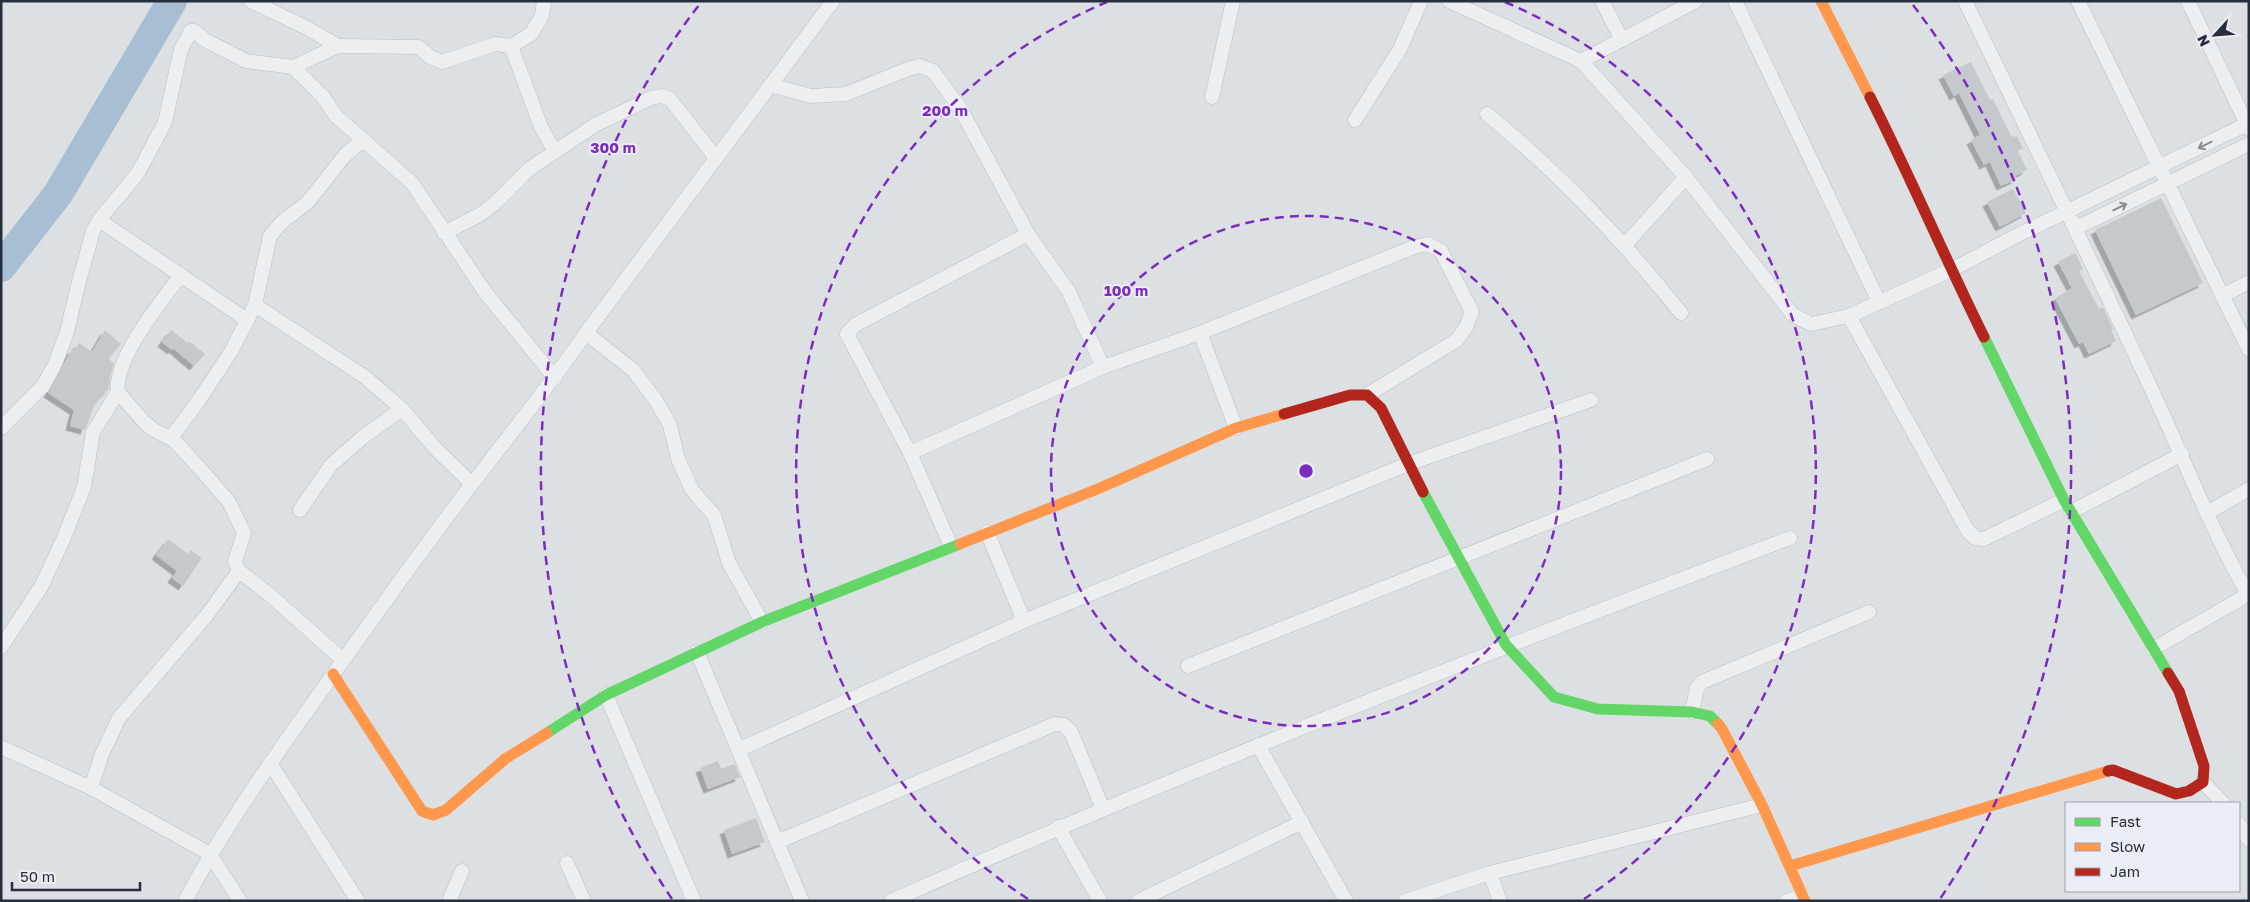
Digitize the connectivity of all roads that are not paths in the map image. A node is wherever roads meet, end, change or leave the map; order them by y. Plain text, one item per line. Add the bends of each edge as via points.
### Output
1 (251, 1) edge
2 (544, 1) edge
3 (833, 1) edge
4 (1233, 1) edge
5 (1421, 1) edge
6 (1449, 1) edge
7 (1602, 1) edge
8 (1696, 1) edge
9 (1735, 1) edge
10 (1821, 1) edge
11 (1965, 1) edge
12 (2078, 1) edge
13 (2188, 1) edge
14 (1468, 6) edge
15 (1622, 40) junction
16 (338, 46) junction
17 (511, 46) junction
18 (1581, 62) junction
19 (293, 67) junction
20 (770, 85) junction
21 (1212, 97) dead end
22 (1487, 114) dead end
23 (1355, 120) dead end
24 (2248, 125) edge
25 (363, 140) junction
26 (2249, 144) edge
27 (555, 152) junction
28 (716, 158) junction
29 (2159, 168) junction
30 (1686, 177) junction
31 (2166, 183) junction
32 (2067, 212) junction
33 (100, 220) junction
34 (2076, 228) junction
35 (444, 233) junction
36 (1028, 234) junction
37 (1625, 245) junction
38 (1953, 269) junction
39 (181, 275) junction
40 (2249, 282) edge
41 (2222, 296) junction
42 (1879, 302) junction
43 (255, 305) junction
44 (1681, 313) dead end
45 (1849, 316) junction
46 (247, 320) junction
47 (586, 333) junction
48 (1200, 333) junction
49 (2249, 350) edge
50 (1103, 367) junction
51 (555, 378) junction
52 (118, 392) junction
53 (1367, 395) junction
54 (1591, 400) dead end
55 (402, 409) junction
56 (1, 428) edge
57 (1236, 428) junction
58 (170, 438) junction
59 (910, 453) junction
60 (2182, 454) junction
61 (1707, 459) dead end
62 (1408, 464) junction
63 (472, 484) junction
64 (2249, 489) edge
65 (2064, 500) junction
66 (300, 510) dead end
67 (2071, 512) junction
68 (2207, 513) junction
69 (987, 532) junction
70 (1790, 538) dead end
71 (951, 546) junction
72 (1458, 558) junction
73 (239, 571) junction
74 (2248, 595) edge
75 (1869, 612) dead end
76 (1024, 621) junction
77 (762, 622) junction
78 (1506, 645) junction
79 (1, 647) edge
80 (2152, 649) junction
81 (697, 652) junction
82 (343, 660) junction
83 (1188, 666) dead end
84 (334, 674) junction
85 (606, 695) junction
86 (1692, 712) junction
87 (1258, 745) junction
88 (1, 747) edge
89 (738, 750) junction
90 (270, 763) junction
91 (2203, 782) junction
92 (90, 788) junction
93 (2222, 802) edge
94 (1762, 805) junction
95 (1103, 809) junction
96 (1302, 822) junction
97 (2240, 826) edge
98 (1058, 827) junction
99 (2249, 840) edge
100 (777, 842) junction
101 (210, 854) junction
102 (567, 863) dead end
103 (1790, 866) junction
104 (462, 872) dead end
105 (1490, 873) junction
106 (1804, 898) edge
107 (185, 901) edge
108 (240, 901) edge
109 (358, 901) edge
110 (449, 901) edge
111 (584, 901) edge
112 (694, 901) edge
113 (802, 901) edge
114 (891, 901) edge
115 (1100, 901) edge
116 (1138, 901) edge
117 (1346, 901) edge
118 (1405, 901) edge
119 (1500, 901) edge
120 (1786, 901) edge

1 - 16 street
2 - 17 street via 542,16 531,34
3 - 20 street
4 - 21 street
5 - 23 street via 1400,49
6 - 14 street
7 - 15 street
8 - 15 street
9 - 42 street
10 - 38 street
11 - 32 street
12 - 29 street
13 - 24 street
14 - 18 street
15 - 18 street
16 - 17 street via 419,47 442,62 495,44
16 - 19 street
17 - 27 street via 541,127
18 - 30 street
19 - 25 street via 323,97 335,115
19 - 33 street via 246,61 191,31 181,49 165,122 138,173
20 - 28 street
20 - 36 street via 811,96 846,94 908,69 920,66 933,71 960,108
22 - 37 street via 1568,185
24 -> 29 street
25 - 35 street via 412,183
25 - 43 street via 345,155 308,202 270,236
26 - 31 street
27 - 28 street via 595,125 661,96 670,99
27 - 35 street via 528,169 482,214
28 - 47 street
29 - 31 street
29 - 32 street
30 - 37 street
30 - 45 street via 1793,315 1811,324
34 -> 31 street
31 - 41 street
32 - 34 street
32 - 38 street
33 - 39 street
33 - 56 street via 93,231 67,332 55,364 43,386
34 - 60 street
35 - 51 street via 486,292
36 - 50 street via 1069,292
36 - 59 street via 855,325 847,334
37 - 44 street
38 - 42 street
38 - 65 street
39 - 46 street
39 - 52 street via 142,327 125,362
40 - 41 street
41 - 49 street
42 - 45 street
43 - 46 street
43 - 55 street via 365,377
45 - 65 street via 1968,531 1975,538 1984,540
46 - 58 street via 232,350
47 - 51 street
47 - 77 street via 633,370 655,400 670,425 678,459 692,490 714,515 729,563
48 - 50 street
48 - 53 street via 1405,250 1428,244 1440,250 1472,312 1466,327 1457,340
48 - 57 street
50 - 59 street
51 - 63 street
52 - 58 street via 145,423
52 - 79 street via 93,432 84,487 59,548 40,587
53 - 57 street via 1350,395
53 - 62 street via 1381,408
54 - 62 street
55 - 63 street
55 - 66 street via 331,465
57 - 69 street via 1100,488
58 - 73 street via 204,472 240,521 244,533 235,561
59 - 71 street
60 - 67 street
60 - 68 street
61 - 72 street
62 - 72 street
62 - 76 street
63 - 82 street
64 - 68 street
65 - 67 street
67 - 80 street
68 - 74 street
69 - 71 street
69 - 76 street
70 - 78 street
71 - 77 street
72 - 78 street
72 - 83 street
73 - 82 street
73 - 92 street via 207,615 120,718
74 - 80 street
75 - 86 street via 1702,682 1697,688
76 - 89 street
77 - 81 street
78 - 86 street via 1554,697 1598,710
78 - 87 street
80 - 91 street via 2180,691 2204,766
81 - 85 street
81 - 89 street
82 - 84 street
84 - 85 street via 422,811 433,815 446,810 505,759
84 - 90 street
85 - 112 street
86 - 94 street via 1710,716 1722,729
87 - 95 street
87 - 96 street
88 - 92 street
89 - 100 street
90 - 101 street
90 - 109 street
91 - 93 street
91 - 103 street via 2189,791 2176,794 2113,770
92 - 101 street
94 - 103 street
94 - 105 street
95 - 98 street
95 - 100 street via 1071,732 1064,725 1055,724
96 - 116 street
96 - 117 street
97 - 99 street
98 - 114 street
98 - 115 street
100 - 113 street
101 - 107 street
101 - 108 street
102 - 111 street
103 - 106 street
104 - 110 street
105 - 118 street
105 - 119 street
106 - 120 street

